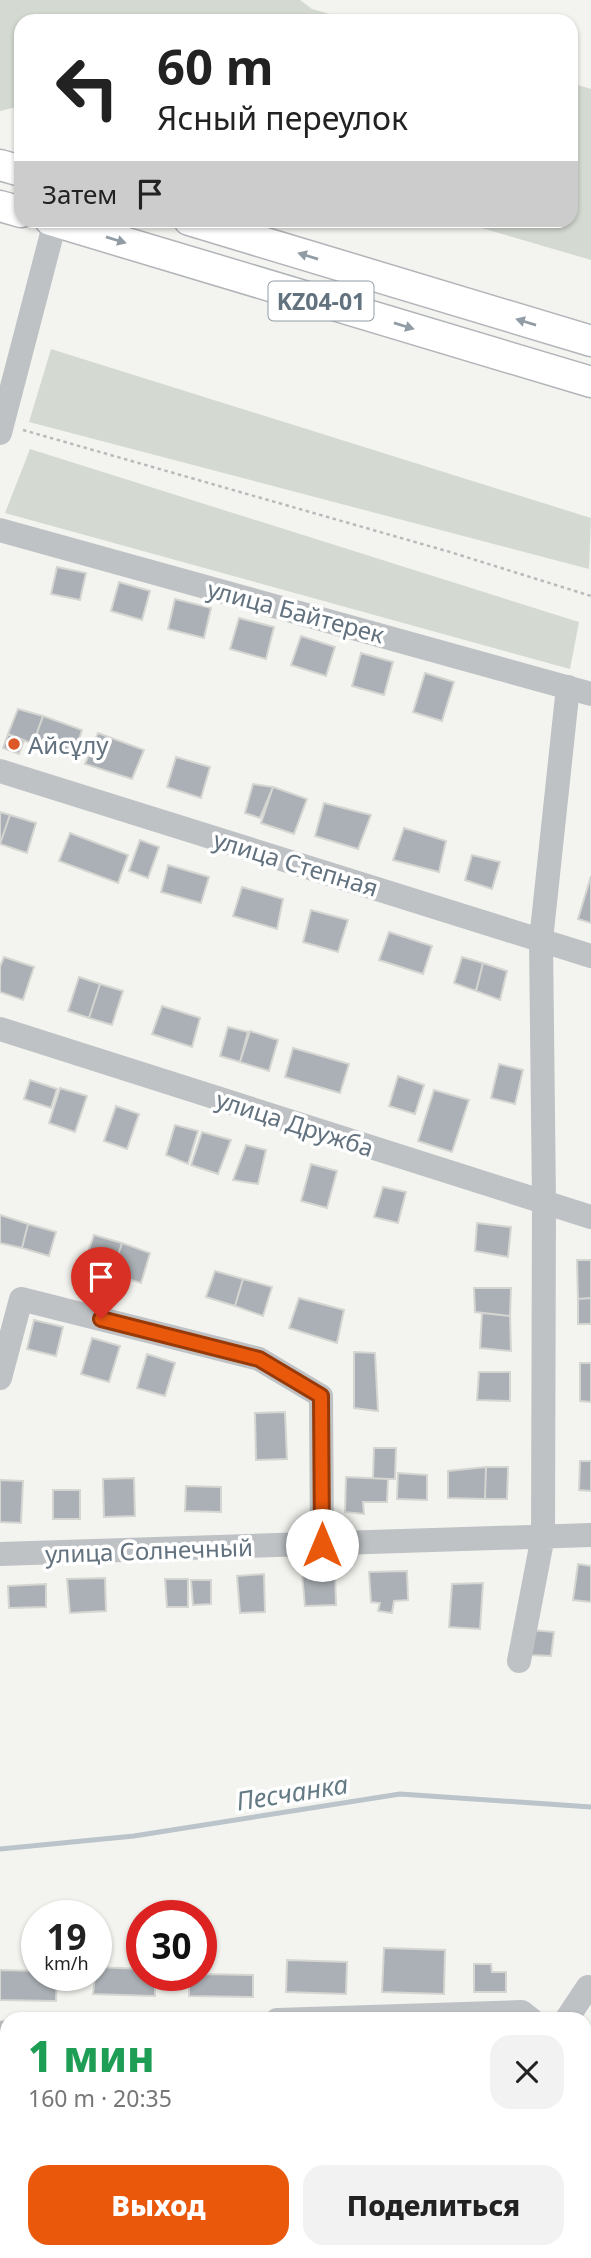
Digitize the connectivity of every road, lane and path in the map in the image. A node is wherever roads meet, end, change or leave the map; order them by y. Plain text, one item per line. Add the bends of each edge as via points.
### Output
1 (51, 228) edge
2 (76, 228) edge
3 (216, 228) edge
4 (591, 341) edge
5 (591, 382) edge
6 (1, 429) edge
7 (0, 530) edge
8 (591, 596) edge
9 (580, 690) edge
10 (0, 771) edge
11 (541, 940) junction
12 (591, 956) edge
13 (0, 1029) edge
14 (544, 1202) junction
15 (591, 1217) edge
16 (0, 1378) edge
17 (591, 1535) edge
18 (543, 1536) junction
19 (322, 1545) junction
20 (0, 1554) edge
21 (519, 1661) dead end
22 (588, 1987) dead end
23 (571, 2012) edge

1 - 6 street
2 -> 5 main road, KZ04-01
4 -> 3 main road, KZ04-01
6 - 8 path via 450,552
7 - 9 street, улица Байтерек
9 - 11 street
10 - 11 street, улица Степная
11 - 12 street, улица Степная
11 - 14 street
13 - 14 street, улица Дружба
14 - 15 street, улица Дружба
14 - 18 street
16 - 19 street via 22,1299 259,1359 321,1396
17 - 18 street, улица Солнечный
18 - 19 street, улица Солнечный
18 - 21 street
19 - 20 street, улица Солнечный
22 - 23 street

